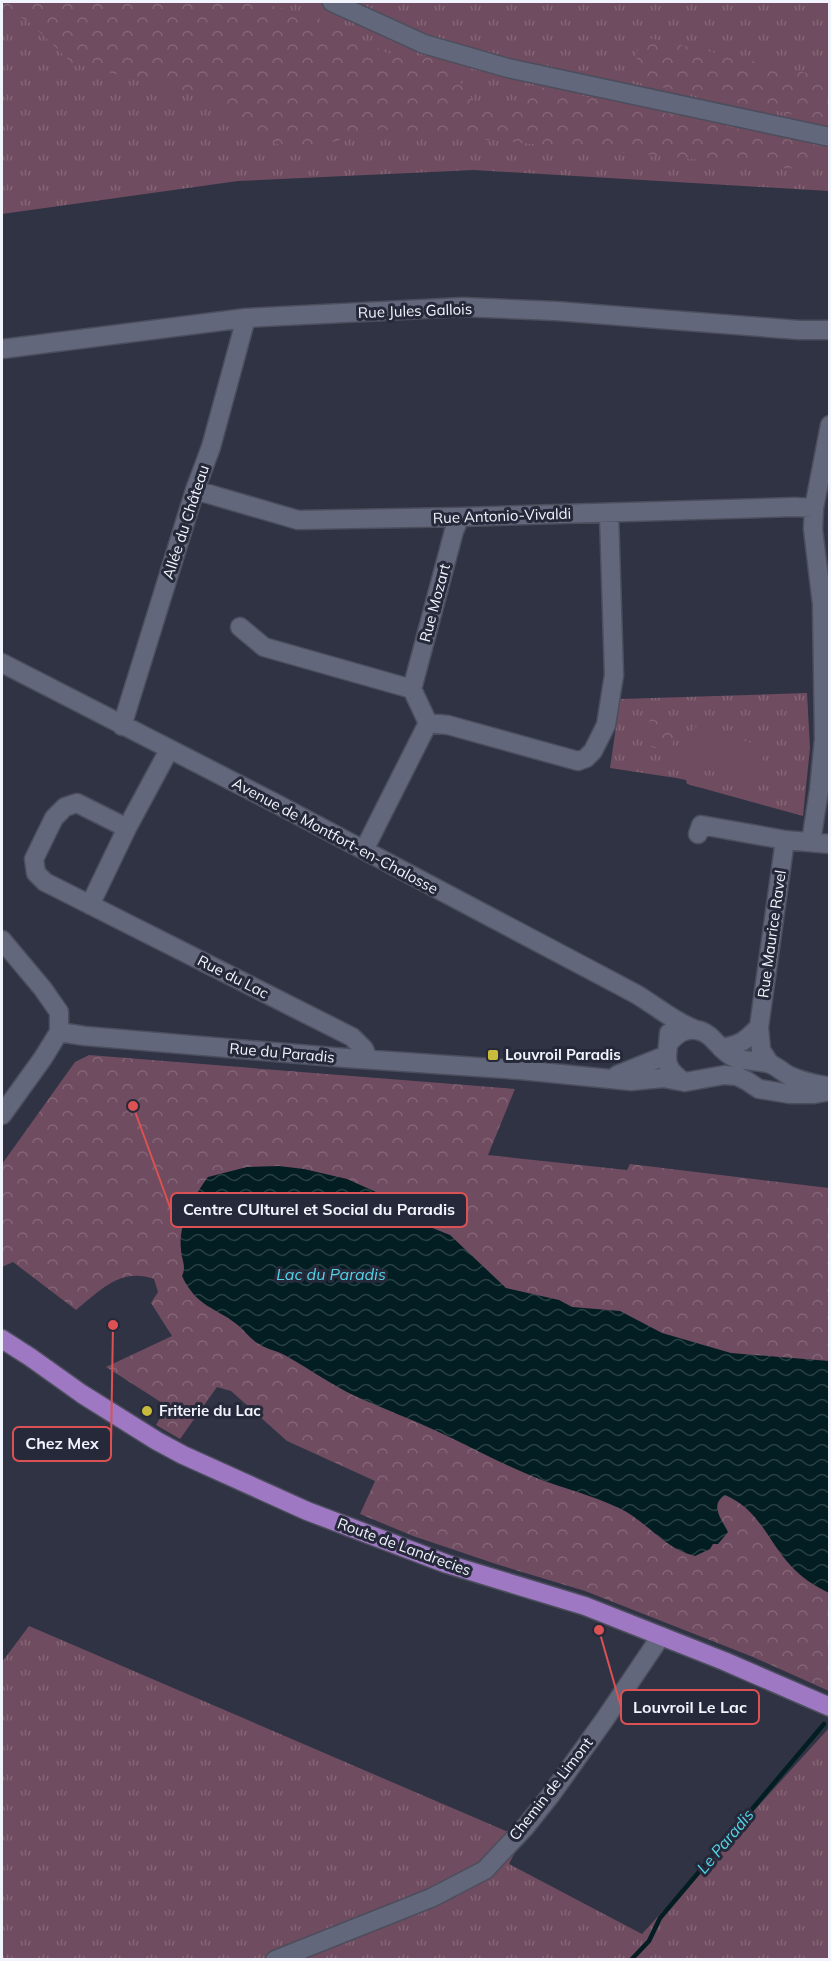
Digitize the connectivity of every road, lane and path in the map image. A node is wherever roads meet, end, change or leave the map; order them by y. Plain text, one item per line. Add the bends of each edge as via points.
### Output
1 (332, 2) edge
2 (830, 137) edge
3 (246, 318) junction
4 (830, 330) edge
5 (2, 349) edge
6 (830, 425) edge
7 (826, 465) edge
8 (195, 490) junction
9 (814, 508) junction
10 (609, 513) junction
11 (460, 517) junction
12 (240, 627) dead end
13 (2, 663) edge
14 (412, 689) junction
15 (428, 723) junction
16 (122, 726) junction
17 (169, 750) junction
18 (127, 828) junction
19 (698, 834) dead end
20 (785, 840) junction
21 (811, 842) junction
22 (830, 844) edge
23 (364, 850) junction
24 (90, 905) junction
25 (2, 940) edge
26 (665, 1014) junction
27 (759, 1027) junction
28 (694, 1029) junction
29 (59, 1032) junction
30 (722, 1048) junction
31 (668, 1049) junction
32 (368, 1059) junction
33 (776, 1067) junction
34 (606, 1078) junction
35 (685, 1082) junction
36 (830, 1089) edge
37 (773, 1090) junction
38 (2, 1115) edge
39 (2, 1339) edge
40 (661, 1636) junction
41 (830, 1707) edge
42 (275, 1959) edge

1 - 2 street via 424,44 508,68
3 - 4 street, Rue Jules Gallois via 463,308
3 - 5 street, Rue Jules Gallois
3 - 8 street, Allée du Château via 211,447
6 - 7 street
7 - 9 street
8 - 11 street, Rue Antonio-Vivaldi via 298,520
8 - 16 street, Allée du Château
9 - 10 street, Rue Antonio-Vivaldi
9 - 21 street via 822,604 824,739
10 - 11 street, Rue Antonio-Vivaldi
10 - 15 street via 614,675 606,725 593,751 578,761
11 - 14 street, Rue Mozart
12 - 14 street via 264,646
13 - 16 street, Avenue de Montfort-en-Chalosse
14 - 15 street
15 - 23 street
16 - 17 street, Avenue de Montfort-en-Chalosse
17 - 18 street
17 - 23 street, Avenue de Montfort-en-Chalosse
18 - 24 street
18 - 24 street, Rue du Lac via 77,803 65,807 54,818 34,859 36,873 45,882
19 - 20 street via 700,825
20 - 21 street
20 - 27 street, Rue Maurice Ravel
21 - 22 street
23 - 26 street, Avenue de Montfort-en-Chalosse via 636,994
24 - 32 street, Rue du Lac via 352,1037
25 - 29 street via 59,1012
26 - 28 street, Avenue de Montfort-en-Chalosse
26 - 31 street
27 - 30 street via 747,1040
27 - 33 street, Rue Maurice Ravel via 761,1050
28 - 30 street, Avenue de Montfort-en-Chalosse via 703,1031
28 - 31 street, Rue du Paradis via 676,1034
29 - 32 street, Rue du Paradis
29 - 38 street
30 - 33 street, Avenue de Montfort-en-Chalosse via 736,1058
31 - 34 street, Rue du Paradis via 640,1067
31 - 35 street via 672,1073
32 - 34 street, Rue du Paradis
33 - 36 street via 802,1081
33 - 37 street via 781,1082
34 - 35 street, Rue du Paradis
35 - 37 street, Rue du Paradis via 737,1076 759,1089
36 - 37 street via 814,1094
39 - 40 main road, Route de Landrecies via 157,1441 307,1511 447,1564 585,1606
40 - 41 main road, Route de Landrecies
40 - 42 street, Chemin de Limont via 544,1803 485,1870 431,1898

